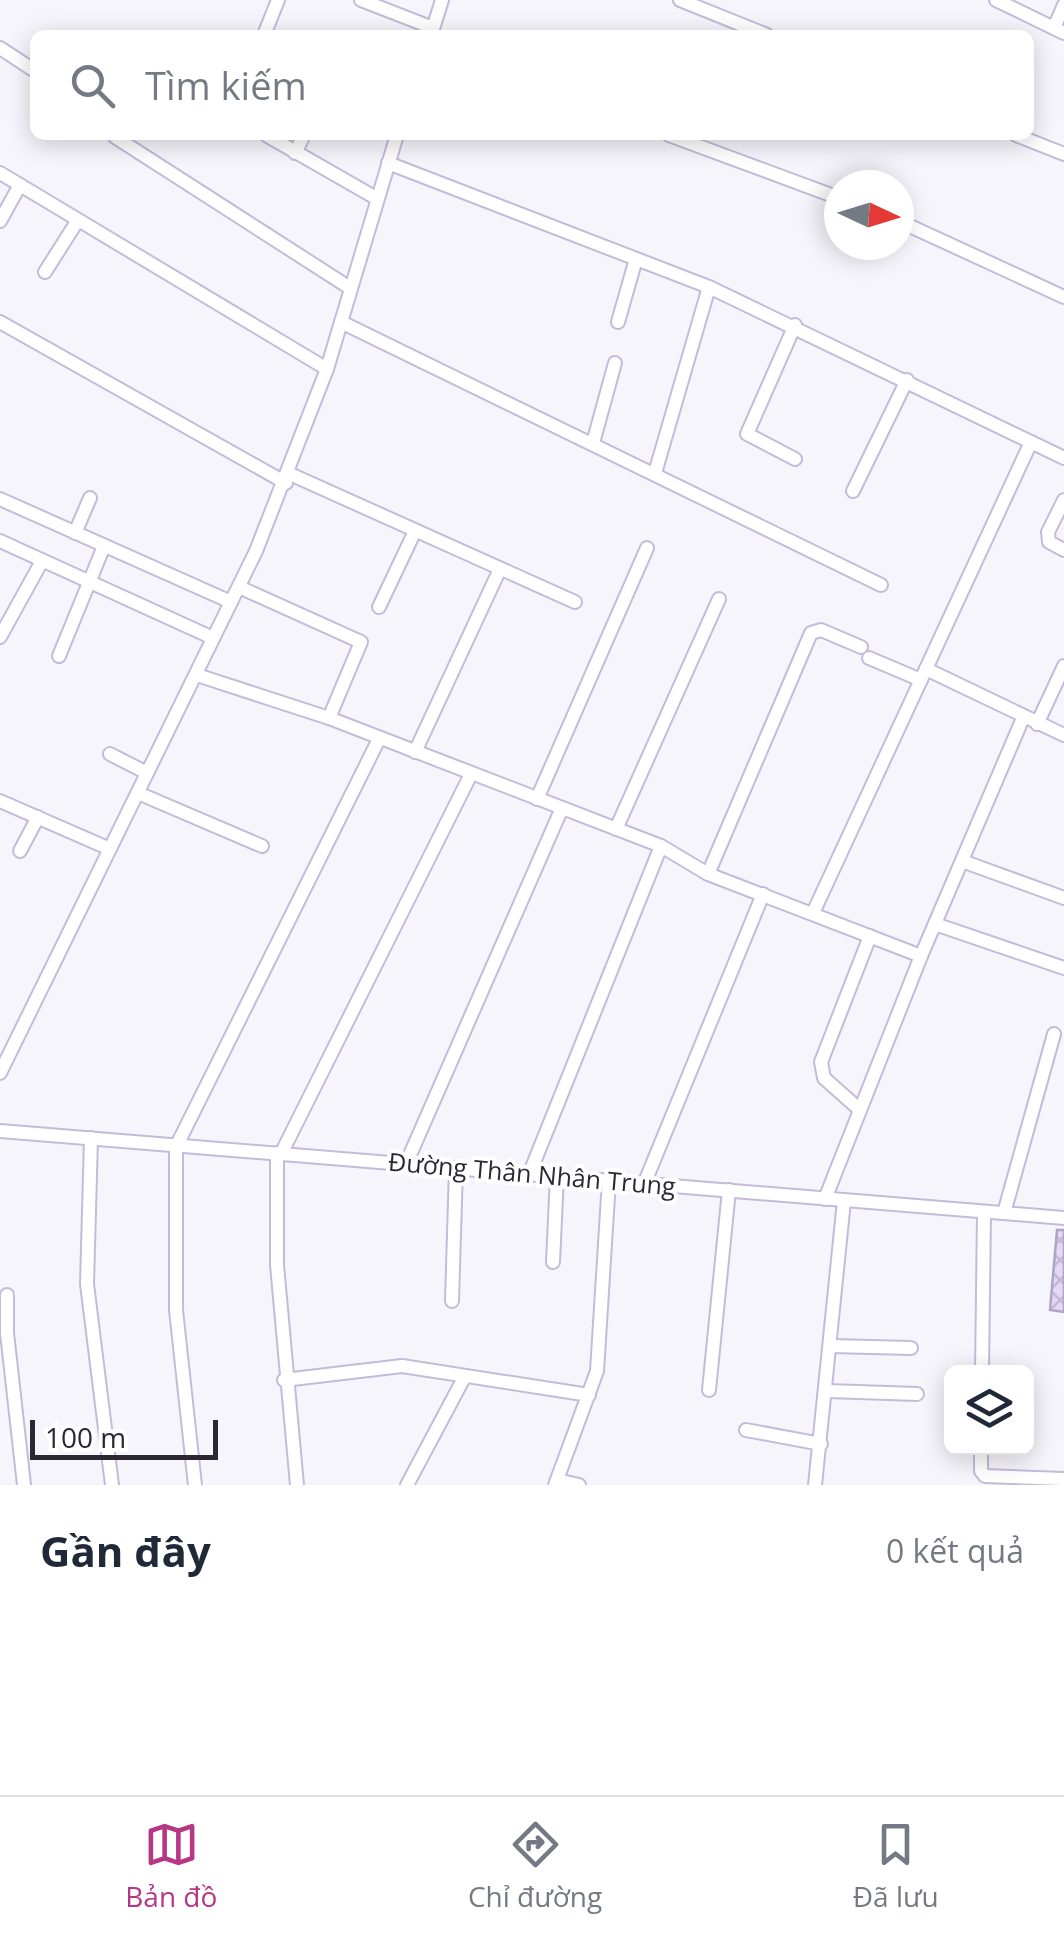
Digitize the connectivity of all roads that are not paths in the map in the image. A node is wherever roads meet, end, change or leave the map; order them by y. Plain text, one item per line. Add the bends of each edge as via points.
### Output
1 (278, 0) edge
2 (360, 0) edge
3 (442, 0) edge
4 (680, 0) edge
5 (996, 0) edge
6 (1064, 5) edge
7 (266, 30) edge
8 (428, 30) edge
9 (433, 30) edge
10 (755, 30) edge
11 (1059, 30) edge
12 (0, 48) edge
13 (30, 68) edge
14 (120, 140) edge
15 (274, 140) edge
16 (302, 140) edge
17 (395, 140) edge
18 (682, 140) edge
19 (1029, 140) edge
20 (295, 153) junction
21 (1064, 154) edge
22 (388, 163) junction
23 (0, 173) edge
24 (20, 185) junction
25 (824, 192) edge
26 (376, 198) junction
27 (78, 220) junction
28 (0, 221) edge
29 (914, 227) edge
30 (636, 259) junction
31 (45, 272) dead end
32 (709, 287) junction
33 (350, 288) junction
34 (1064, 298) edge
35 (0, 322) edge
36 (341, 322) junction
37 (618, 322) dead end
38 (795, 326) junction
39 (614, 363) dead end
40 (327, 369) junction
41 (907, 380) junction
42 (1031, 442) junction
43 (594, 443) junction
44 (795, 458) dead end
45 (1064, 458) edge
46 (654, 473) junction
47 (288, 479) junction
48 (852, 491) dead end
49 (90, 498) dead end
50 (0, 499) edge
51 (1064, 500) edge
52 (415, 530) junction
53 (75, 533) junction
54 (0, 541) edge
55 (104, 546) junction
56 (647, 548) dead end
57 (1064, 550) edge
58 (42, 562) junction
59 (500, 568) junction
60 (88, 582) junction
61 (882, 585) dead end
62 (239, 587) junction
63 (719, 599) dead end
64 (231, 602) junction
65 (575, 602) dead end
66 (379, 607) dead end
67 (0, 638) edge
68 (213, 638) junction
69 (59, 656) dead end
70 (1064, 666) edge
71 (923, 674) junction
72 (196, 675) junction
73 (329, 718) junction
74 (1023, 718) junction
75 (1037, 724) junction
76 (1064, 735) edge
77 (380, 739) junction
78 (415, 752) junction
79 (110, 754) dead end
80 (148, 773) junction
81 (470, 774) junction
82 (138, 792) junction
83 (538, 799) junction
84 (0, 801) edge
85 (562, 808) junction
86 (38, 817) junction
87 (616, 829) junction
88 (262, 846) dead end
89 (662, 846) junction
90 (110, 849) junction
91 (20, 851) dead end
92 (962, 861) junction
93 (708, 874) junction
94 (762, 894) junction
95 (1064, 898) edge
96 (813, 913) junction
97 (935, 924) junction
98 (870, 936) junction
99 (921, 956) junction
100 (1064, 968) edge
101 (1054, 1034) dead end
102 (0, 1073) edge
103 (860, 1110) junction
104 (0, 1131) edge
105 (91, 1138) junction
106 (176, 1147) junction
107 (279, 1154) junction
108 (406, 1164) junction
109 (456, 1168) junction
110 (529, 1174) junction
111 (557, 1176) junction
112 (609, 1180) junction
113 (645, 1182) junction
114 (730, 1190) junction
115 (825, 1199) junction
116 (844, 1201) junction
117 (984, 1212) junction
118 (1004, 1213) junction
119 (1064, 1218) edge
120 (554, 1262) dead end
121 (7, 1295) dead end
122 (452, 1301) dead end
123 (3, 1333) edge
124 (831, 1346) junction
125 (911, 1348) dead end
126 (982, 1365) edge
127 (465, 1376) junction
128 (284, 1380) junction
129 (709, 1390) dead end
130 (828, 1391) junction
131 (917, 1394) dead end
132 (590, 1395) junction
133 (746, 1430) dead end
134 (821, 1444) junction
135 (981, 1455) edge
136 (1064, 1479) edge
137 (556, 1482) edge
138 (24, 1485) edge
139 (112, 1485) edge
140 (195, 1485) edge
141 (296, 1485) edge
142 (407, 1485) edge
143 (578, 1485) edge
144 (816, 1485) edge

1 - 7 street
2 - 8 street
3 - 9 street
4 - 10 street
5 - 11 street
6 - 11 street
12 - 13 street
14 - 33 street
15 - 20 street
16 - 20 street
17 - 22 street
18 - 25 street
19 - 21 street
20 - 26 street
22 - 26 street
22 - 30 street
23 - 24 street
24 - 27 street
24 - 28 street
26 - 33 street
27 - 31 street
27 - 40 street
29 - 34 street
30 - 32 street
30 - 37 street
32 - 38 street
32 - 46 street
33 - 36 street
35 - 47 street
36 - 40 street
36 - 43 street
38 - 41 street
38 - 44 street via 747,434
39 - 43 street
40 - 47 street
41 - 42 street
41 - 48 street
42 - 45 street
42 - 71 street
43 - 46 street
46 - 61 street
47 - 52 street
47 - 62 street
49 - 53 street
50 - 53 street
51 - 57 street via 1048,532 1049,542
52 - 59 street
52 - 66 street
53 - 55 street
54 - 58 street
55 - 60 street
55 - 64 street
56 - 83 street
58 - 60 street
58 - 67 street
59 - 65 street
59 - 78 street
60 - 68 street
60 - 69 street
62 - 64 street
62 - 73 street via 361,642
63 - 87 street
64 - 68 street
68 - 72 street
70 - 75 street
71 - 74 street
71 - 93 street via 822,630 811,634
71 - 96 street
72 - 73 street
72 - 80 street
73 - 77 street
74 - 75 street
74 - 92 street
75 - 76 street
77 - 78 street
77 - 106 street
78 - 81 street
79 - 80 street
80 - 82 street
81 - 83 street
81 - 107 street
82 - 88 street
82 - 90 street
83 - 85 street
84 - 86 street
85 - 87 street
85 - 108 street
86 - 90 street
86 - 91 street
87 - 89 street
89 - 93 street
89 - 110 street
90 - 102 street
92 - 95 street
92 - 97 street
93 - 94 street
94 - 96 street
94 - 113 street
96 - 98 street
97 - 99 street
97 - 100 street
98 - 99 street
98 - 103 street via 821,1062 824,1078
99 - 103 street
101 - 118 street
103 - 115 street
104 - 105 street, Đường Thân Nhân Trung
105 - 106 street, Đường Thân Nhân Trung
105 - 139 street via 87,1284
106 - 107 street, Đường Thân Nhân Trung
106 - 140 street via 175,1296
107 - 108 street, Đường Thân Nhân Trung
107 - 128 street
108 - 109 street, Đường Thân Nhân Trung
109 - 110 street, Đường Thân Nhân Trung
109 - 122 street
110 - 111 street, Đường Thân Nhân Trung
111 - 112 street, Đường Thân Nhân Trung
111 - 120 street
112 - 113 street, Đường Thân Nhân Trung
112 - 132 street via 598,1371
113 - 114 street, Đường Thân Nhân Trung
114 - 115 street, Đường Thân Nhân Trung
114 - 129 street
115 - 116 street, Đường Thân Nhân Trung
116 - 117 street, Đường Thân Nhân Trung
116 - 124 street
117 - 118 street, Đường Thân Nhân Trung
117 - 126 street
118 - 119 street, Đường Thân Nhân Trung
121 - 123 street
123 - 138 street
124 - 125 street
124 - 130 street
127 - 128 street via 402,1366
127 - 132 street
127 - 142 street
128 - 141 street
130 - 131 street
130 - 134 street
132 - 137 street
133 - 134 street
134 - 144 street
135 - 136 street via 985,1476
137 - 143 street

